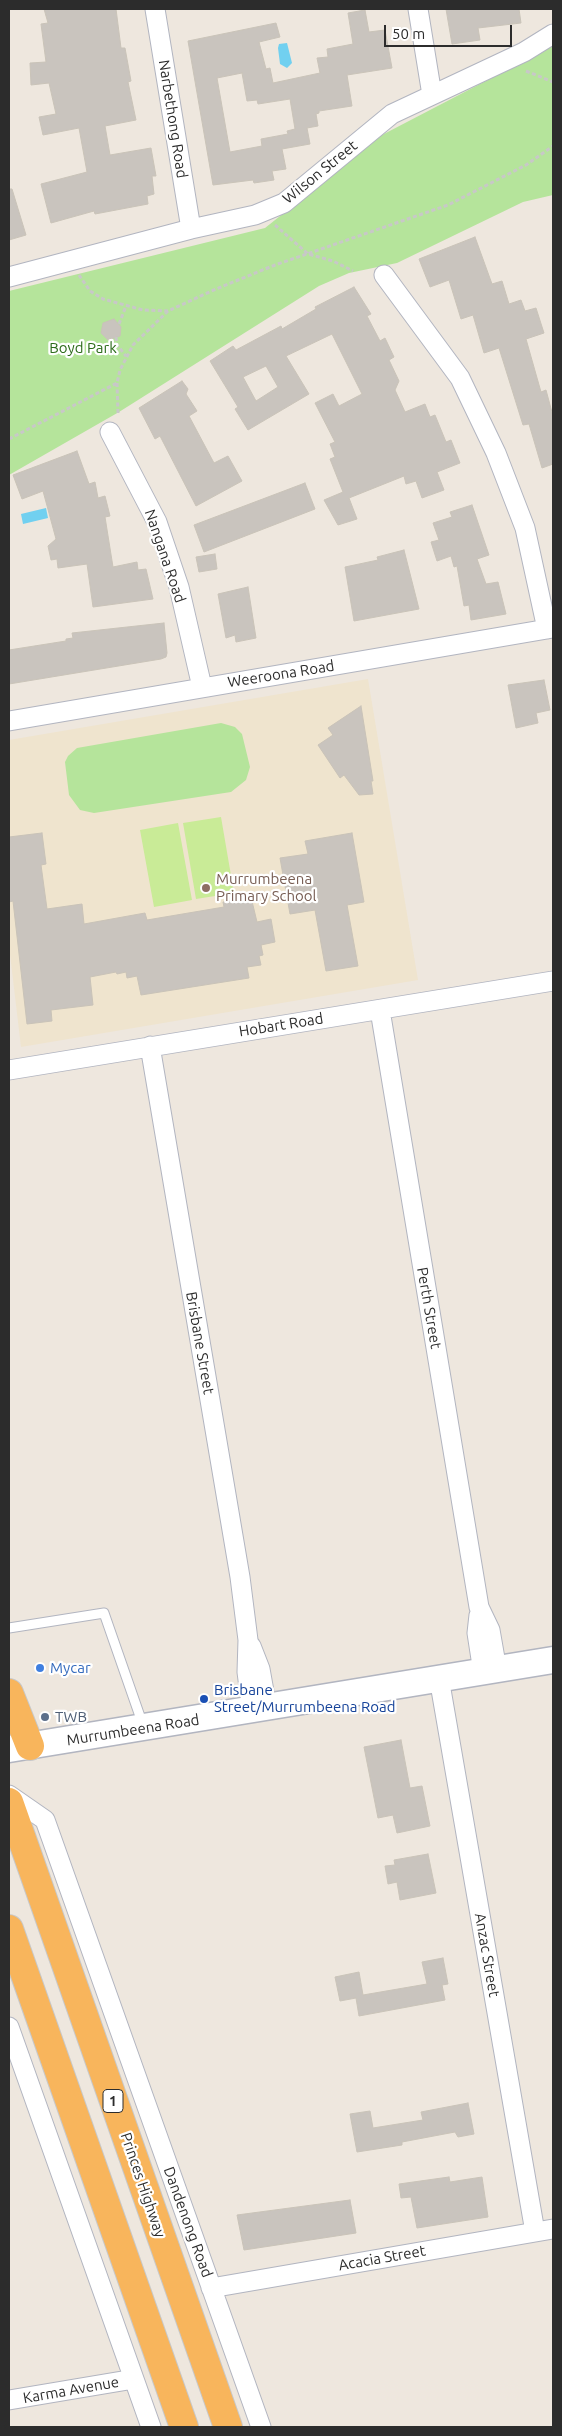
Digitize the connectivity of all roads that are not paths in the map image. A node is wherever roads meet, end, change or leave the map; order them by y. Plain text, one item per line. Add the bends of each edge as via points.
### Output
1 (155, 9) edge
2 (418, 9) edge
3 (553, 34) edge
4 (432, 95) junction
5 (191, 229) junction
6 (384, 275) dead end
7 (9, 277) edge
8 (110, 432) dead end
9 (550, 628) edge
10 (202, 687) junction
11 (9, 721) edge
12 (553, 981) edge
13 (380, 1010) junction
14 (150, 1046) junction
15 (9, 1070) edge
16 (9, 1628) edge
17 (553, 1660) edge
18 (490, 1671) junction
19 (439, 1678) junction
20 (9, 1693) edge
21 (259, 1710) junction
22 (144, 1728) junction
23 (20, 1748) edge
24 (9, 1795) edge
25 (9, 1802) edge
26 (9, 1929) edge
27 (114, 2017) junction
28 (9, 2027) edge
29 (92, 2041) junction
30 (16, 2066) edge
31 (544, 2231) edge
32 (211, 2288) junction
33 (134, 2379) junction
34 (9, 2400) edge
35 (151, 2427) edge
36 (184, 2427) edge
37 (228, 2427) edge
38 (261, 2427) edge

1 - 5 street, Narbethong Road
2 - 4 street
3 - 4 street, Wilson Street
4 - 5 street, Wilson Street via 392,114 284,203
5 - 7 street, Wilson Street
6 - 9 street via 460,378 496,453 525,528
8 - 10 street, Nangana Road via 157,522 179,587
9 - 10 street, Weeroona Road
10 - 11 street, Weeroona Road
12 - 13 street, Hobart Road
13 - 14 street, Hobart Road
13 - 18 street, Perth Street via 479,1607 490,1630
14 - 15 street, Hobart Road
14 - 21 street, Brisbane Street via 248,1640 260,1669
16 - 22 lane via 104,1614
17 - 18 main road, Murrumbeena Road
18 - 19 main road, Murrumbeena Road
19 - 21 main road, Murrumbeena Road
19 - 31 street, Anzac Street
20 - 23 highway
21 - 22 main road, Murrumbeena Road
22 - 23 main road, Murrumbeena Road
24 - 27 street, Dandenong Road via 45,1820
25 - 29 highway, Princes Highway / 1
26 - 36 highway
27 - 29 street
27 - 32 street, Dandenong Road
28 - 30 street
29 - 37 highway, Princes Highway / 1
30 - 33 street
31 - 32 street, Acacia Street
32 - 38 street, Dandenong Road
33 - 34 street, Karma Avenue
33 - 35 street

